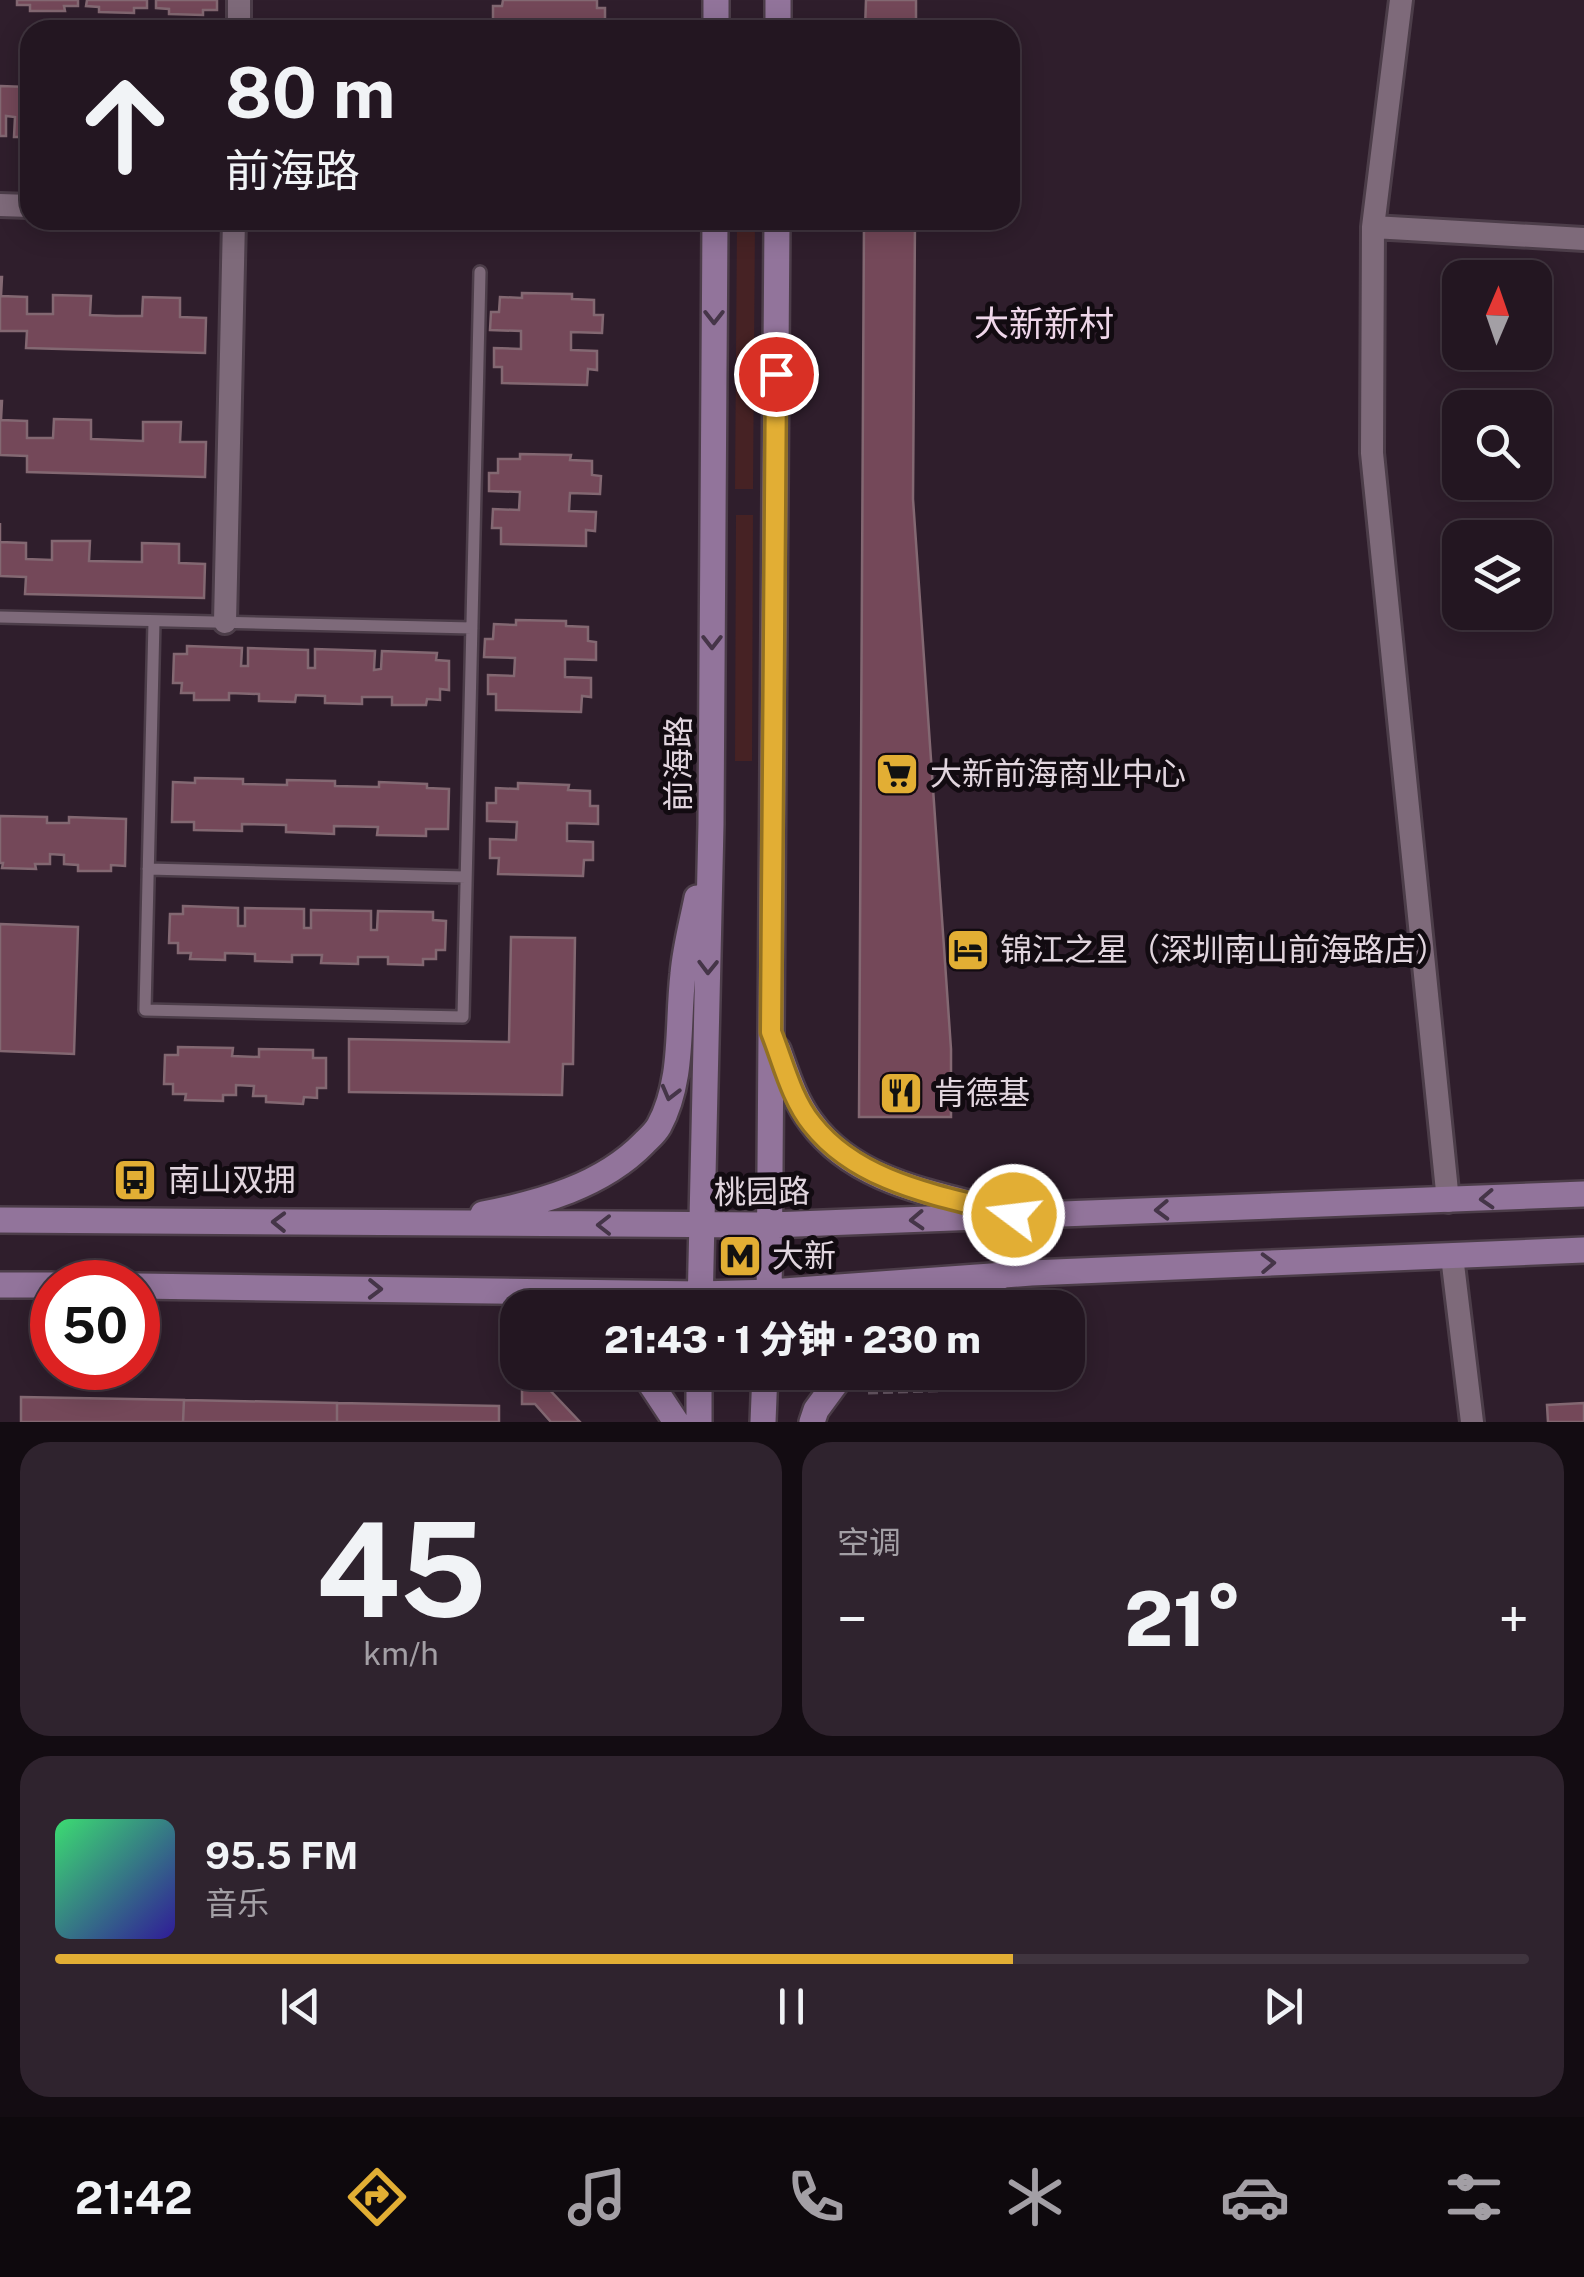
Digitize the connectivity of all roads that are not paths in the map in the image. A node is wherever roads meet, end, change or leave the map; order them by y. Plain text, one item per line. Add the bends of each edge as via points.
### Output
1 (1400, 0) edge
2 (1373, 227) junction
3 (234, 230) edge
4 (715, 230) edge
5 (777, 230) edge
6 (1584, 239) edge
7 (480, 272) dead end
8 (0, 618) edge
9 (154, 621) junction
10 (225, 622) junction
11 (472, 628) junction
12 (711, 824) junction
13 (148, 869) junction
14 (466, 877) junction
15 (771, 1032) junction
16 (1584, 1194) edge
17 (1448, 1201) junction
18 (1014, 1215) junction
19 (0, 1220) edge
20 (435, 1224) junction
21 (771, 1225) junction
22 (702, 1226) junction
23 (1584, 1250) edge
24 (1452, 1256) junction
25 (1031, 1273) junction
26 (0, 1284) edge
27 (30, 1285) edge
28 (160, 1286) edge
29 (440, 1290) junction
30 (700, 1290) edge
31 (770, 1290) edge
32 (867, 1290) edge
33 (983, 1290) edge
34 (500, 1293) edge
35 (500, 1299) edge
36 (655, 1390) edge
37 (699, 1390) edge
38 (764, 1390) edge
39 (831, 1390) edge
40 (676, 1422) edge
41 (699, 1422) edge
42 (762, 1422) edge
43 (812, 1422) edge
44 (1472, 1422) edge

1 - 2 street
2 - 6 street
2 - 17 street via 1372,453
3 - 10 street
4 -> 12 main road, 前海路
5 - 15 main road
7 - 11 lane
8 - 9 lane
9 - 10 lane
9 - 13 lane
10 - 11 lane
11 - 14 lane
12 -> 20 main road via 683,972 677,1066 658,1130 606,1174 558,1194
12 -> 22 main road, 前海路
13 - 14 lane
13 - 14 lane via 145,1010 463,1017
15 - 18 main road via 796,1098 842,1155 920,1190
15 - 21 main road
16 -> 17 main road, 桃园路
17 -> 18 main road, 桃园路
18 -> 21 main road, 桃园路
20 -> 19 main road, 桃园路
22 -> 20 main road, 桃园路
21 - 22 main road, 桃园路
21 - 31 main road
22 - 30 main road, 前海路
23 - 24 main road
25 -> 24 main road
24 - 44 street
25 - 32 main road
25 - 33 main road
26 - 27 main road
28 -> 29 main road
29 - 34 main road
29 - 35 main road
36 - 40 main road
37 - 41 main road
38 - 42 main road
39 - 43 main road

